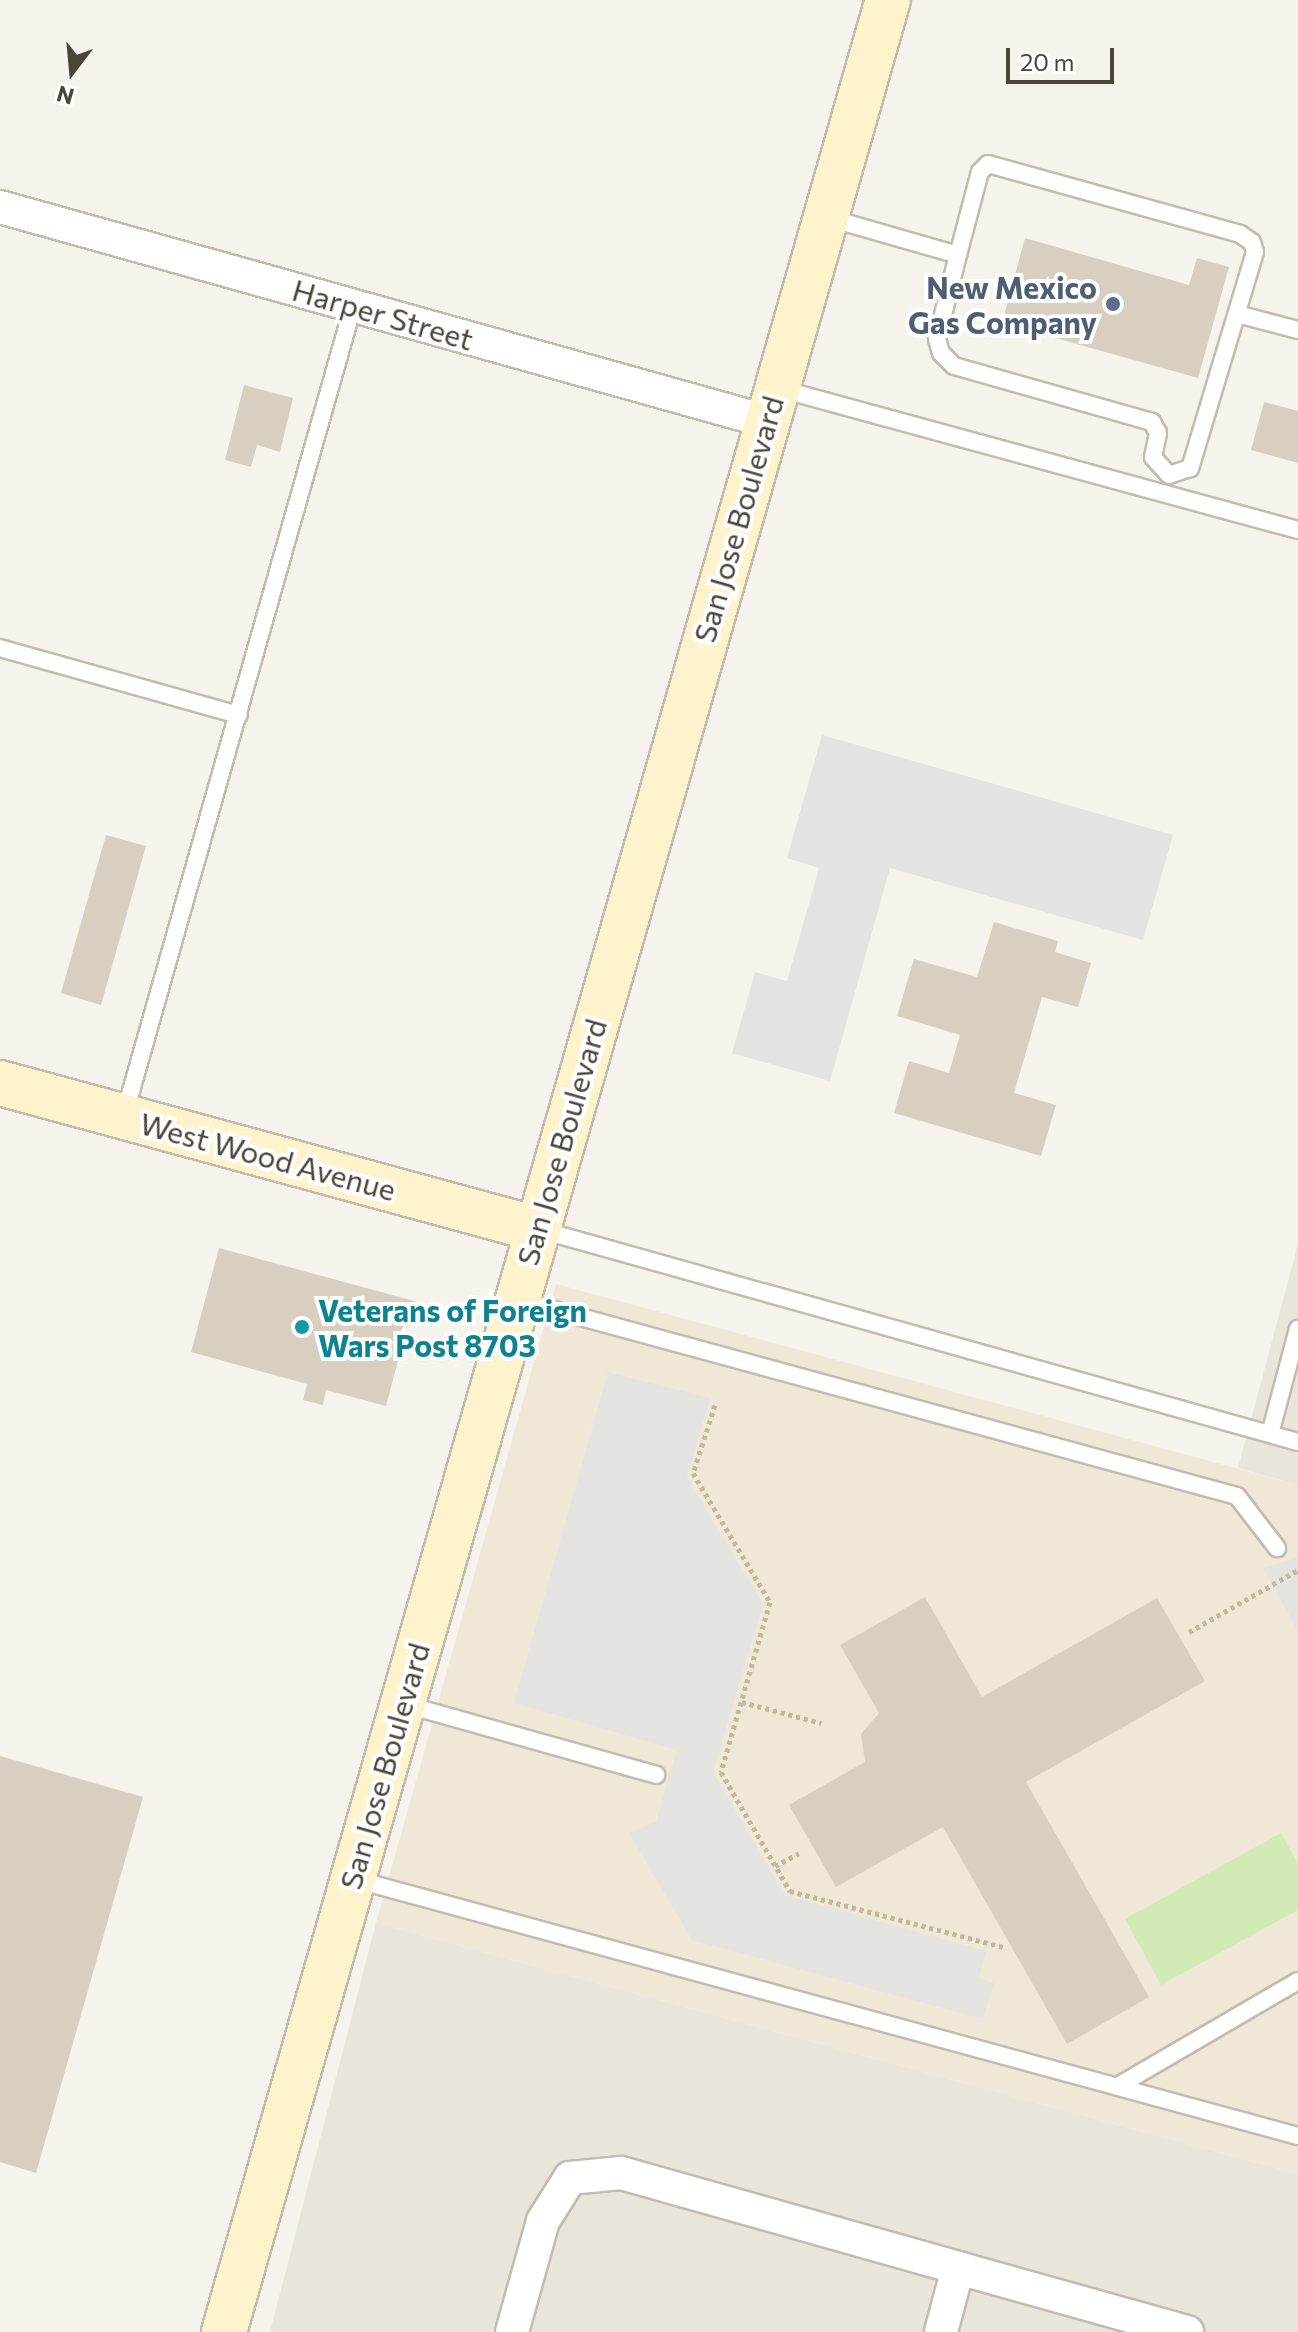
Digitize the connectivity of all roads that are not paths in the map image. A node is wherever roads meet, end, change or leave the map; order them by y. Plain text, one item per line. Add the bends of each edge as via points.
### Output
1 (888, 0) edge
2 (0, 207) edge
3 (825, 217) junction
4 (958, 255) junction
5 (353, 306) junction
6 (1237, 314) junction
7 (1298, 330) edge
8 (771, 404) junction
9 (1169, 475) junction
10 (1164, 494) junction
11 (1298, 530) edge
12 (0, 648) edge
13 (239, 715) junction
14 (0, 1083) edge
15 (124, 1116) junction
16 (537, 1229) junction
17 (516, 1300) junction
18 (1298, 1329) edge
19 (1270, 1434) junction
20 (1298, 1442) edge
21 (1277, 1548) dead end
22 (402, 1704) junction
23 (656, 1775) dead end
24 (353, 1878) junction
25 (1298, 1981) edge
26 (1118, 2086) junction
27 (1298, 2136) edge
28 (958, 2268) junction
29 (224, 2332) edge
30 (512, 2332) edge
31 (941, 2332) edge
32 (1187, 2332) edge

1 - 3 street, San Jose Boulevard
2 - 5 street, Harper Street
3 - 4 lane
3 - 8 street, San Jose Boulevard
4 - 6 lane via 980,172 988,164 1002,165 1240,234 1255,252
4 - 9 lane via 937,339 941,353 954,366 1152,422 1158,433 1153,457
5 - 8 street, Harper Street
5 - 13 lane
6 - 7 lane
6 - 9 lane via 1190,468
8 - 10 lane
8 - 16 street, San Jose Boulevard
9 - 10 lane
10 - 11 lane
12 - 13 lane
13 - 15 lane
14 - 15 street, West Wood Avenue
15 - 16 street, West Wood Avenue
16 - 17 street, San Jose Boulevard
16 - 19 lane
17 - 21 lane via 1237,1496
17 - 22 street, San Jose Boulevard
18 - 19 lane
19 - 20 lane
22 - 23 lane
22 - 24 street, San Jose Boulevard
24 - 26 lane
24 - 29 street, San Jose Boulevard
25 - 26 lane
26 - 27 lane
28 - 30 street via 621,2173 570,2178 543,2221
28 - 31 street
28 - 32 street

